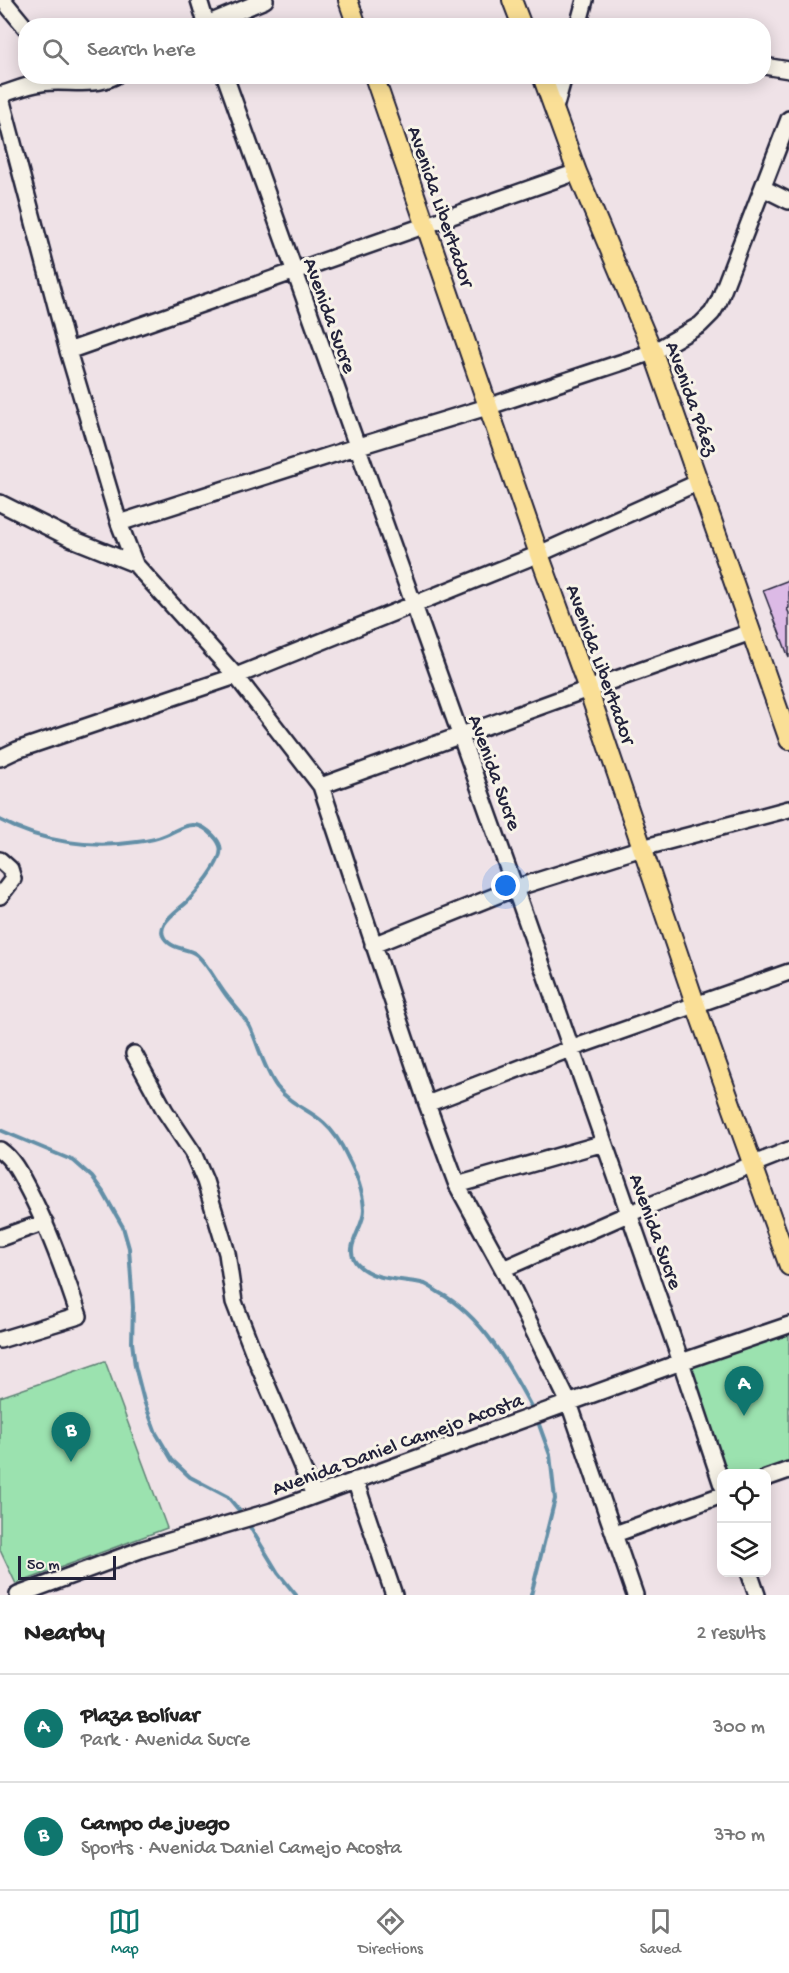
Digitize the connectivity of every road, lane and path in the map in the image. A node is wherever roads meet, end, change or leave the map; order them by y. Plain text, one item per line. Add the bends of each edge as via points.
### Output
1 (3, 0) edge
2 (199, 0) edge
3 (265, 0) edge
4 (348, 0) edge
5 (512, 0) edge
6 (585, 0) edge
7 (18, 18) edge
8 (203, 18) edge
9 (222, 18) edge
10 (354, 18) edge
11 (519, 18) edge
12 (580, 18) edge
13 (771, 67) edge
14 (789, 70) edge
15 (39, 84) edge
16 (228, 84) edge
17 (377, 84) edge
18 (545, 84) edge
19 (562, 84) edge
20 (1, 101) edge
21 (555, 108) junction
22 (789, 119) edge
23 (577, 172) junction
24 (763, 188) junction
25 (789, 201) edge
26 (424, 226) junction
27 (294, 273) junction
28 (68, 351) junction
29 (653, 352) junction
30 (488, 407) junction
31 (356, 447) junction
32 (699, 482) junction
33 (0, 503) edge
34 (118, 523) junction
35 (539, 554) junction
36 (135, 564) junction
37 (412, 605) junction
38 (751, 632) junction
39 (236, 676) junction
40 (588, 689) junction
41 (460, 736) junction
42 (789, 740) edge
43 (0, 758) edge
44 (321, 786) junction
45 (789, 809) edge
46 (642, 848) junction
47 (0, 860) edge
48 (515, 888) junction
49 (0, 896) edge
50 (373, 945) junction
51 (789, 972) edge
52 (696, 1006) junction
53 (570, 1049) junction
54 (134, 1054) dead end
55 (427, 1104) junction
56 (603, 1143) junction
57 (789, 1149) edge
58 (0, 1150) edge
59 (752, 1165) junction
60 (457, 1185) junction
61 (628, 1214) junction
62 (45, 1222) junction
63 (0, 1238) edge
64 (789, 1266) edge
65 (503, 1269) junction
66 (789, 1325) edge
67 (0, 1340) edge
68 (681, 1362) junction
69 (569, 1403) junction
70 (717, 1470) edge
71 (789, 1470) edge
72 (771, 1476) edge
73 (355, 1480) junction
74 (314, 1495) junction
75 (717, 1497) edge
76 (615, 1534) junction
77 (752, 1577) edge
78 (44, 1590) edge
79 (18, 1595) edge
80 (394, 1595) edge
81 (635, 1595) edge
82 (757, 1595) edge

1 - 7 street
2 - 8 street
3 - 9 street
4 - 10 main road
5 - 11 main road
6 - 12 street
13 - 14 street
15 - 20 street
16 - 27 street, Avenida Sucre
17 - 26 main road, Avenida Libertador
18 - 21 main road, Avenida Páez
19 - 21 street
20 - 28 street
21 - 23 main road, Avenida Páez
22 - 24 street
23 - 26 street
23 - 29 main road, Avenida Páez
24 - 25 street
24 - 29 street via 712,313 682,337
26 - 27 street
26 - 30 main road, Avenida Libertador
27 - 28 street
27 - 31 street, Avenida Sucre
28 - 34 street
29 - 30 street
29 - 32 main road, Avenida Páez
30 - 31 street
30 - 35 main road, Avenida Libertador
31 - 34 street
31 - 37 street, Avenida Sucre
32 - 35 street
32 - 38 main road, Avenida Páez
33 - 36 street via 70,538
34 - 36 street
35 - 37 street
35 - 40 main road, Avenida Libertador
36 - 39 street
37 - 39 street
37 - 41 street, Avenida Sucre
38 - 40 street
38 - 42 main road, Avenida Páez
39 - 43 street
39 - 44 street
40 - 41 street
40 - 46 main road, Avenida Libertador
41 - 44 street
41 - 48 street, Avenida Sucre
44 - 50 street
45 - 46 street
46 - 48 street
46 - 52 main road, Avenida Libertador
47 - 49 street via 10,869 13,879
48 - 50 street
48 - 53 street, Avenida Sucre
50 - 55 street
51 - 52 street
52 - 53 street
52 - 59 main road, Avenida Libertador
53 - 55 street
53 - 56 street, Avenida Sucre
54 - 74 street via 193,1153 205,1181 227,1253 234,1302
55 - 60 street
56 - 60 street
56 - 61 street, Avenida Sucre
57 - 59 street
58 - 62 street via 11,1159
59 - 61 street
59 - 64 main road, Avenida Libertador
60 - 65 street
61 - 65 street
61 - 68 street, Avenida Sucre
62 - 63 street
62 - 67 street via 79,1316
65 - 69 street
66 - 68 street, Avenida Daniel Camejo Acosta
68 - 69 street, Avenida Daniel Camejo Acosta
68 - 70 street, Avenida Sucre
69 - 73 street, Avenida Daniel Camejo Acosta
69 - 76 street
71 - 72 street
73 - 74 street, Avenida Daniel Camejo Acosta
73 - 80 street
74 - 78 street, Avenida Daniel Camejo Acosta via 143,1549
75 - 76 street
76 - 81 street
77 - 82 street
78 - 79 street, Avenida Daniel Camejo Acosta

